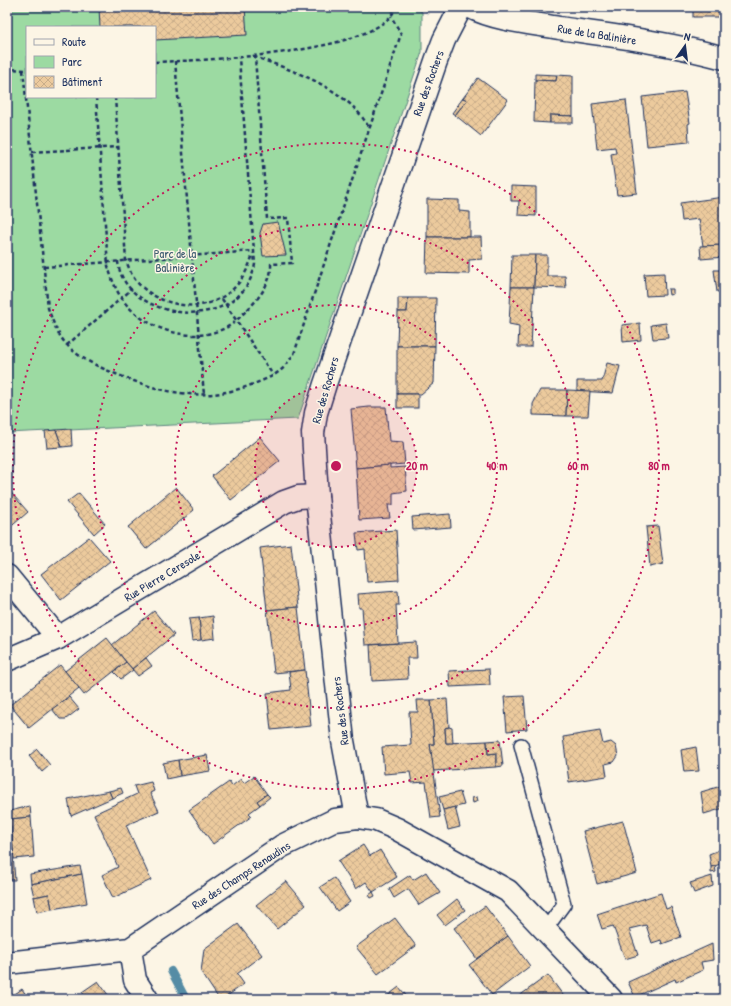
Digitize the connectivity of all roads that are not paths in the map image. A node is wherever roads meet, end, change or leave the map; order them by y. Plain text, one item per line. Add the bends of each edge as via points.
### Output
1 (461, 7) edge
2 (470, 7) edge
3 (724, 58) edge
4 (316, 496) junction
5 (7, 576) edge
6 (58, 638) junction
7 (7, 660) edge
8 (522, 745) dead end
9 (357, 817) junction
10 (545, 930) junction
11 (130, 949) junction
12 (7, 962) edge
13 (148, 999) edge
14 (611, 999) edge

1 - 4 street, Rue des Rochers via 436,61 316,413 313,433
2 - 3 street, Rue de la Balinière via 491,15 692,49
4 - 6 street, Rue Pierre Ceresole via 298,497 284,502
4 - 9 street, Rue des Rochers via 343,741
5 - 6 street
6 - 7 street, Rue Pierre Ceresole
8 - 10 lane via 564,904
9 - 10 street, Rue des Champs Renaudins via 376,820 397,829 495,882 508,891
9 - 11 street, Rue des Champs Renaudins via 335,820 282,846
10 - 14 street, Rue des Champs Renaudins
11 - 12 street, Rue des Champs Renaudins
11 - 13 street via 135,980

